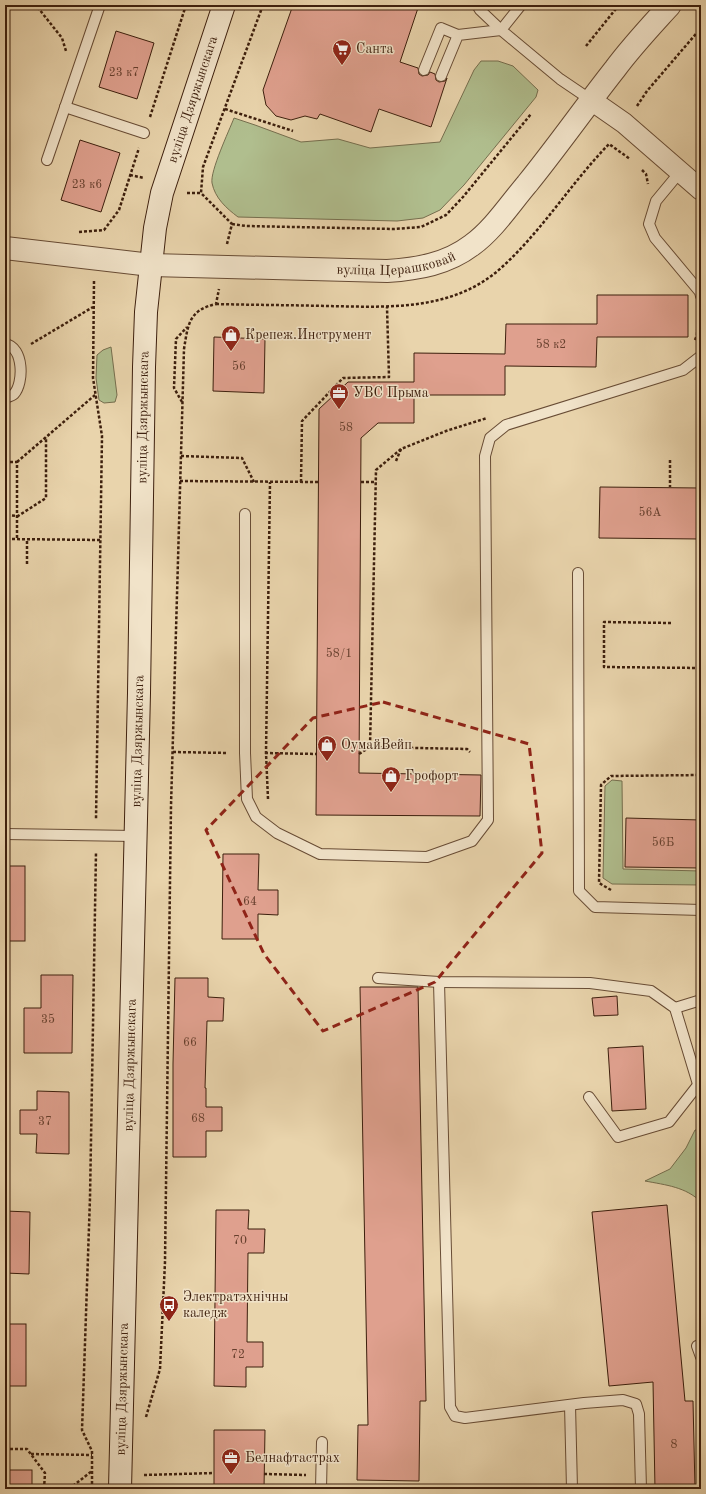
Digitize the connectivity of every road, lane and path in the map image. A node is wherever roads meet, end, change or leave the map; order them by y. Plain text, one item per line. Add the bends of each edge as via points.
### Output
1 (22, 5) edge
2 (100, 5) edge
3 (224, 5) edge
4 (264, 5) edge
5 (477, 5) edge
6 (521, 5) edge
7 (619, 5) edge
8 (670, 5) edge
9 (701, 28) edge
10 (501, 30) junction
11 (458, 35) junction
12 (586, 46) dead end
13 (424, 70) dead end
14 (441, 76) dead end
15 (74, 81) junction
16 (591, 100) junction
17 (65, 108) junction
18 (225, 109) junction
19 (633, 111) dead end
20 (531, 114) dead end
21 (292, 131) dead end
22 (144, 133) dead end
23 (609, 144) dead end
24 (47, 160) dead end
25 (631, 160) dead end
26 (641, 169) dead end
27 (680, 172) junction
28 (130, 175) dead end
29 (144, 179) dead end
30 (648, 186) dead end
31 (701, 190) edge
32 (187, 193) dead end
33 (201, 193) junction
34 (232, 224) junction
35 (227, 247) dead end
36 (5, 248) edge
37 (150, 265) junction
38 (94, 281) dead end
39 (219, 287) dead end
40 (701, 296) edge
41 (94, 307) junction
42 (387, 307) dead end
43 (696, 308) dead end
44 (188, 327) junction
45 (694, 342) dead end
46 (5, 344) edge
47 (17, 353) junction
48 (701, 356) edge
49 (96, 394) junction
50 (5, 398) edge
51 (182, 402) junction
52 (489, 417) dead end
53 (46, 437) junction
54 (5, 440) edge
55 (401, 449) junction
56 (181, 456) junction
57 (670, 460) dead end
58 (396, 461) dead end
59 (6, 462) edge
60 (18, 462) junction
61 (180, 481) junction
62 (254, 482) junction
63 (270, 482) junction
64 (301, 482) junction
65 (319, 482) dead end
66 (361, 482) dead end
67 (376, 482) junction
68 (670, 487) dead end
69 (245, 514) dead end
70 (7, 515) dead end
71 (18, 516) junction
72 (7, 539) dead end
73 (18, 539) junction
74 (27, 539) junction
75 (101, 540) junction
76 (27, 564) dead end
77 (578, 573) dead end
78 (671, 623) dead end
79 (701, 668) edge
80 (370, 747) junction
81 (359, 754) dead end
82 (472, 754) dead end
83 (701, 775) edge
84 (270, 804) dead end
85 (5, 834) edge
86 (96, 836) junction
87 (134, 836) junction
88 (618, 890) dead end
89 (701, 910) edge
90 (378, 978) dead end
91 (439, 982) junction
92 (701, 1000) edge
93 (675, 1008) junction
94 (700, 1089) edge
95 (589, 1097) dead end
96 (697, 1346) dead end
97 (701, 1357) edge
98 (570, 1405) junction
99 (145, 1419) dead end
100 (322, 1442) dead end
101 (5, 1449) edge
102 (31, 1454) junction
103 (92, 1455) junction
104 (92, 1471) junction
105 (214, 1473) dead end
106 (264, 1474) dead end
107 (321, 1475) junction
108 (143, 1482) dead end
109 (44, 1489) edge
110 (69, 1489) edge
111 (92, 1489) edge
112 (120, 1489) edge
113 (321, 1489) edge
114 (572, 1489) edge
115 (641, 1489) edge

1 - 15 path via 39,9 62,38
2 - 15 lane
3 - 37 main road, вуліца Дзяржынскага via 162,192
4 - 18 path
5 - 10 lane
6 - 10 lane
7 - 12 path
8 - 16 main road, вуліца Церашковай
9 - 19 path
10 - 11 lane
10 - 16 lane via 560,79
11 - 13 lane via 441,28
11 - 14 lane
15 - 17 lane
16 - 27 street via 624,123
16 - 37 main road, вуліца Церашковай via 492,226 473,245 452,258 409,270 387,271
17 - 22 lane
17 - 24 lane
18 - 21 path
18 - 33 path via 203,167
20 - 34 path via 446,216 421,227 394,229
23 - 25 path
26 - 30 path via 646,174
27 - 31 street
27 - 40 lane via 656,202 649,224 655,238
28 - 29 path
32 - 33 path
33 - 34 path
34 - 35 path
36 - 37 main road, вуліца Церашковай
37 - 87 main road, вуліца Дзяржынскага via 144,367
38 - 41 path
39 - 44 path via 216,304 205,306 196,313
41 - 47 path
41 - 49 path via 93,378
42 - 64 path via 389,377 344,378 302,421
43 - 45 path via 699,313
44 - 51 path via 184,349
44 - 51 path via 176,339 174,388
46 - 47 lane
47 - 50 lane via 21,376 19,386 13,395
48 - 69 lane via 683,370 506,425 490,438 485,456 488,820 472,841 427,857 320,854 277,833 256,817 247,799 245,753
49 - 53 path
49 - 75 path via 102,436
51 - 56 path
52 - 55 path
53 - 60 path
53 - 71 path via 46,498
54 - 59 path
55 - 58 path
55 - 67 path via 376,470
56 - 61 path
56 - 62 path via 242,458
57 - 68 path
59 - 60 path
60 - 71 path
61 - 62 path
61 - 99 path via 171,806 165,1262 160,1369
62 - 63 path
63 - 64 path
63 - 84 path via 266,753 267,797
64 - 65 path
66 - 67 path
67 - 80 path
70 - 71 path
71 - 73 path
72 - 73 path
73 - 74 path
74 - 75 path
74 - 76 path
75 - 86 path
77 - 89 lane via 579,891 595,907
78 - 79 path via 604,622 604,667
80 - 81 path
80 - 82 path via 467,749
83 - 88 path via 611,776 601,785 599,882 610,890
85 - 86 lane
86 - 87 lane
86 - 103 path via 90,1198 82,1430
87 - 112 main road, вуліца Дзяржынскага
90 - 91 lane
91 - 93 lane via 590,983 651,991
91 - 98 lane via 450,1407 455,1416 464,1418
92 - 93 lane
93 - 94 lane
94 - 95 lane via 670,1122 618,1137
96 - 97 lane
98 - 114 lane
98 - 115 lane via 623,1400 636,1404 639,1414
100 - 107 lane
101 - 102 path via 27,1448
102 - 103 path
102 - 109 path via 45,1473
103 - 104 path
104 - 110 path
104 - 111 path
105 - 108 path via 144,1475
106 - 107 path
107 - 113 lane

